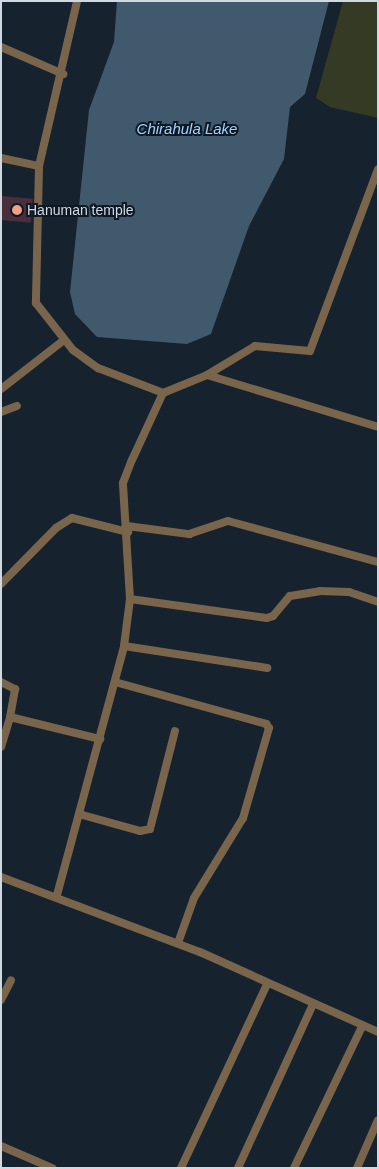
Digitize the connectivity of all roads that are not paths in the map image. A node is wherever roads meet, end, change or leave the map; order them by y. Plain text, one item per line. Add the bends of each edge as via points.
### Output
1 (77, 1) edge
2 (1, 47) edge
3 (63, 74) junction
4 (1, 158) edge
5 (39, 166) junction
6 (378, 169) edge
7 (64, 340) junction
8 (207, 375) junction
9 (1, 388) edge
10 (163, 393) junction
11 (17, 406) dead end
12 (1, 412) edge
13 (378, 427) edge
14 (128, 529) junction
15 (378, 562) edge
16 (1, 584) edge
17 (130, 599) junction
18 (378, 602) edge
19 (124, 646) junction
20 (267, 668) dead end
21 (1, 682) edge
22 (115, 682) junction
23 (10, 717) junction
24 (175, 730) dead end
25 (100, 739) junction
26 (1, 747) edge
27 (80, 814) junction
28 (1, 877) edge
29 (58, 895) junction
30 (178, 943) junction
31 (11, 980) dead end
32 (267, 984) junction
33 (1, 1000) edge
34 (313, 1004) junction
35 (362, 1027) junction
36 (378, 1032) edge
37 (378, 1120) edge
38 (1, 1146) edge
39 (52, 1168) edge
40 (181, 1168) edge
41 (238, 1168) edge
42 (294, 1168) edge
43 (357, 1168) edge

1 - 3 street
2 - 3 street
3 - 5 street
4 - 5 street
5 - 7 street via 36,303
6 - 8 street via 310,351 303,353 269,345 255,346
7 - 9 street
7 - 10 street via 98,368
8 - 10 street
8 - 13 street
10 - 14 street via 123,483
11 - 12 street
14 - 15 street via 189,534 228,521
14 - 16 street via 72,518 56,528
14 - 17 street
17 - 18 street via 267,618 273,616 290,596 320,591 349,592
17 - 19 street
19 - 20 street
19 - 22 street
21 - 23 street via 15,689
22 - 25 street
22 - 30 street via 266,724 269,728 243,818 199,890
23 - 25 street
23 - 26 street
24 - 27 street via 150,828 140,831
25 - 27 street
27 - 29 street
28 - 29 street
29 - 30 street
30 - 32 street
31 - 33 street
32 - 34 street
32 - 40 street
34 - 35 street
34 - 41 street
35 - 36 street
35 - 42 street
37 - 43 street
38 - 39 street

